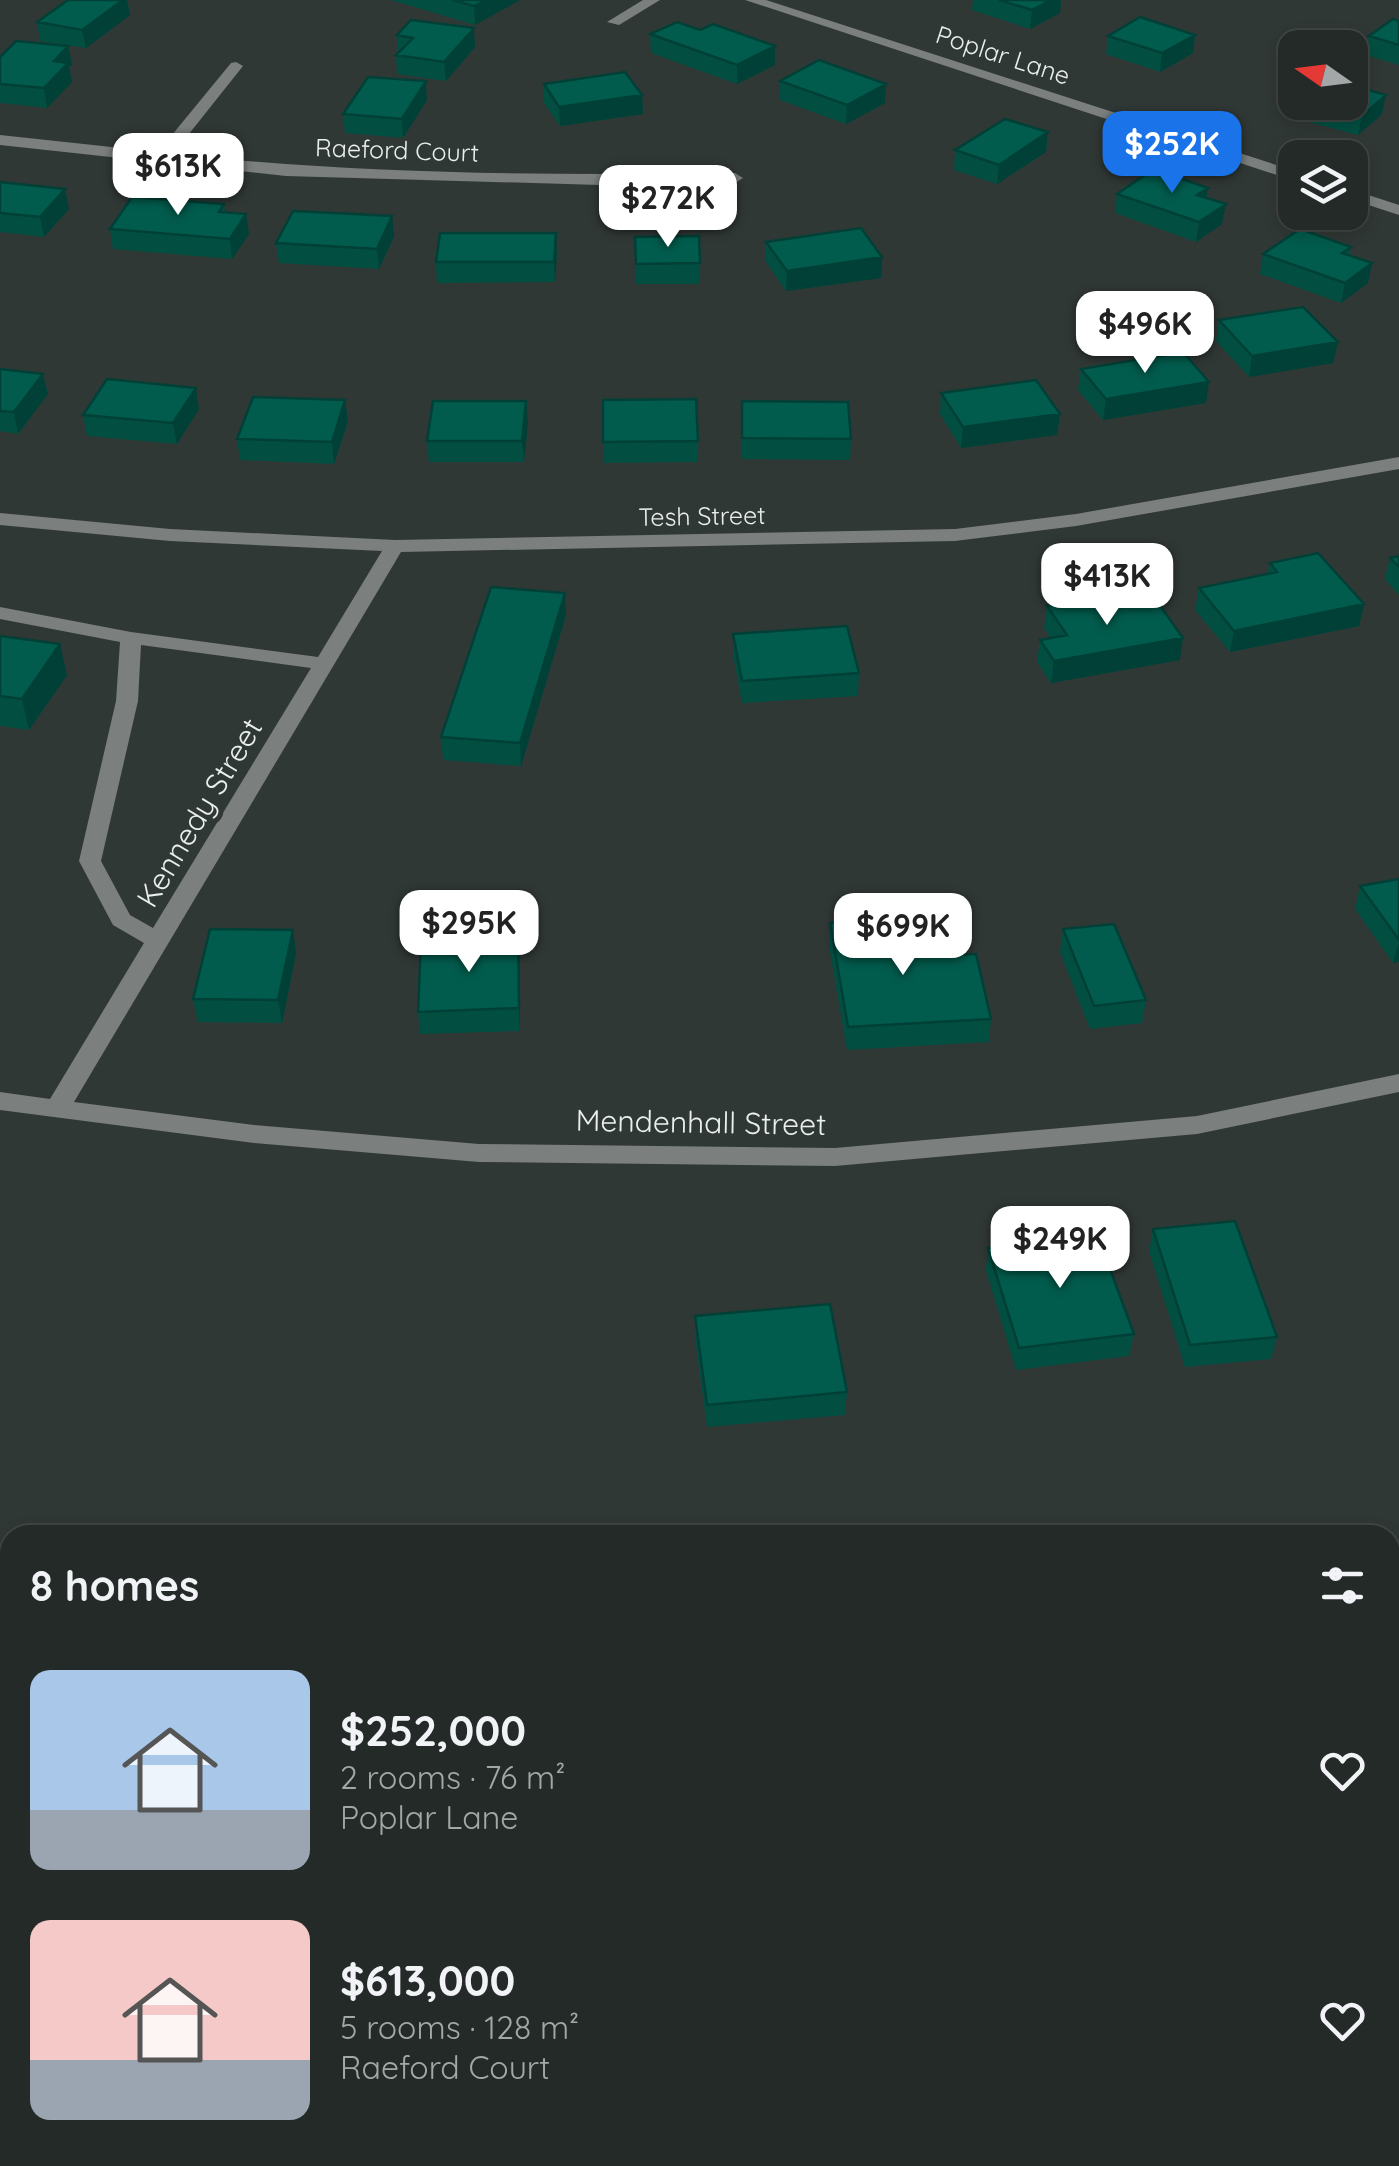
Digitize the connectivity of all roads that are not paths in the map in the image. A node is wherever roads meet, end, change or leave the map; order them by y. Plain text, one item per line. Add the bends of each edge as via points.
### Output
1 (654, 0) edge
2 (752, 0) edge
3 (614, 22) dead end
4 (236, 66) dead end
5 (0, 140) edge
6 (162, 158) junction
7 (1278, 170) edge
8 (735, 178) dead end
9 (1368, 200) edge
10 (1399, 210) edge
11 (1399, 463) edge
12 (0, 519) edge
13 (395, 546) junction
14 (0, 613) edge
15 (131, 638) junction
16 (325, 664) junction
17 (158, 940) junction
18 (1399, 1084) edge
19 (0, 1101) edge
20 (56, 1110) junction

1 - 3 street
2 - 7 street, Poplar Lane
4 - 6 street
5 - 6 street, Raeford Court
6 - 8 street, Raeford Court via 408,176
9 - 10 street
11 - 13 street, Tesh Street via 955,535
12 - 13 street, Tesh Street
13 - 16 street, Kennedy Street
14 - 15 street
15 - 16 street
15 - 17 street via 127,701 90,861 120,920
16 - 17 street, Kennedy Street
17 - 20 street, Kennedy Street
18 - 20 street, Mendenhall Street via 1198,1125 835,1158 480,1153
19 - 20 street, Mendenhall Street

